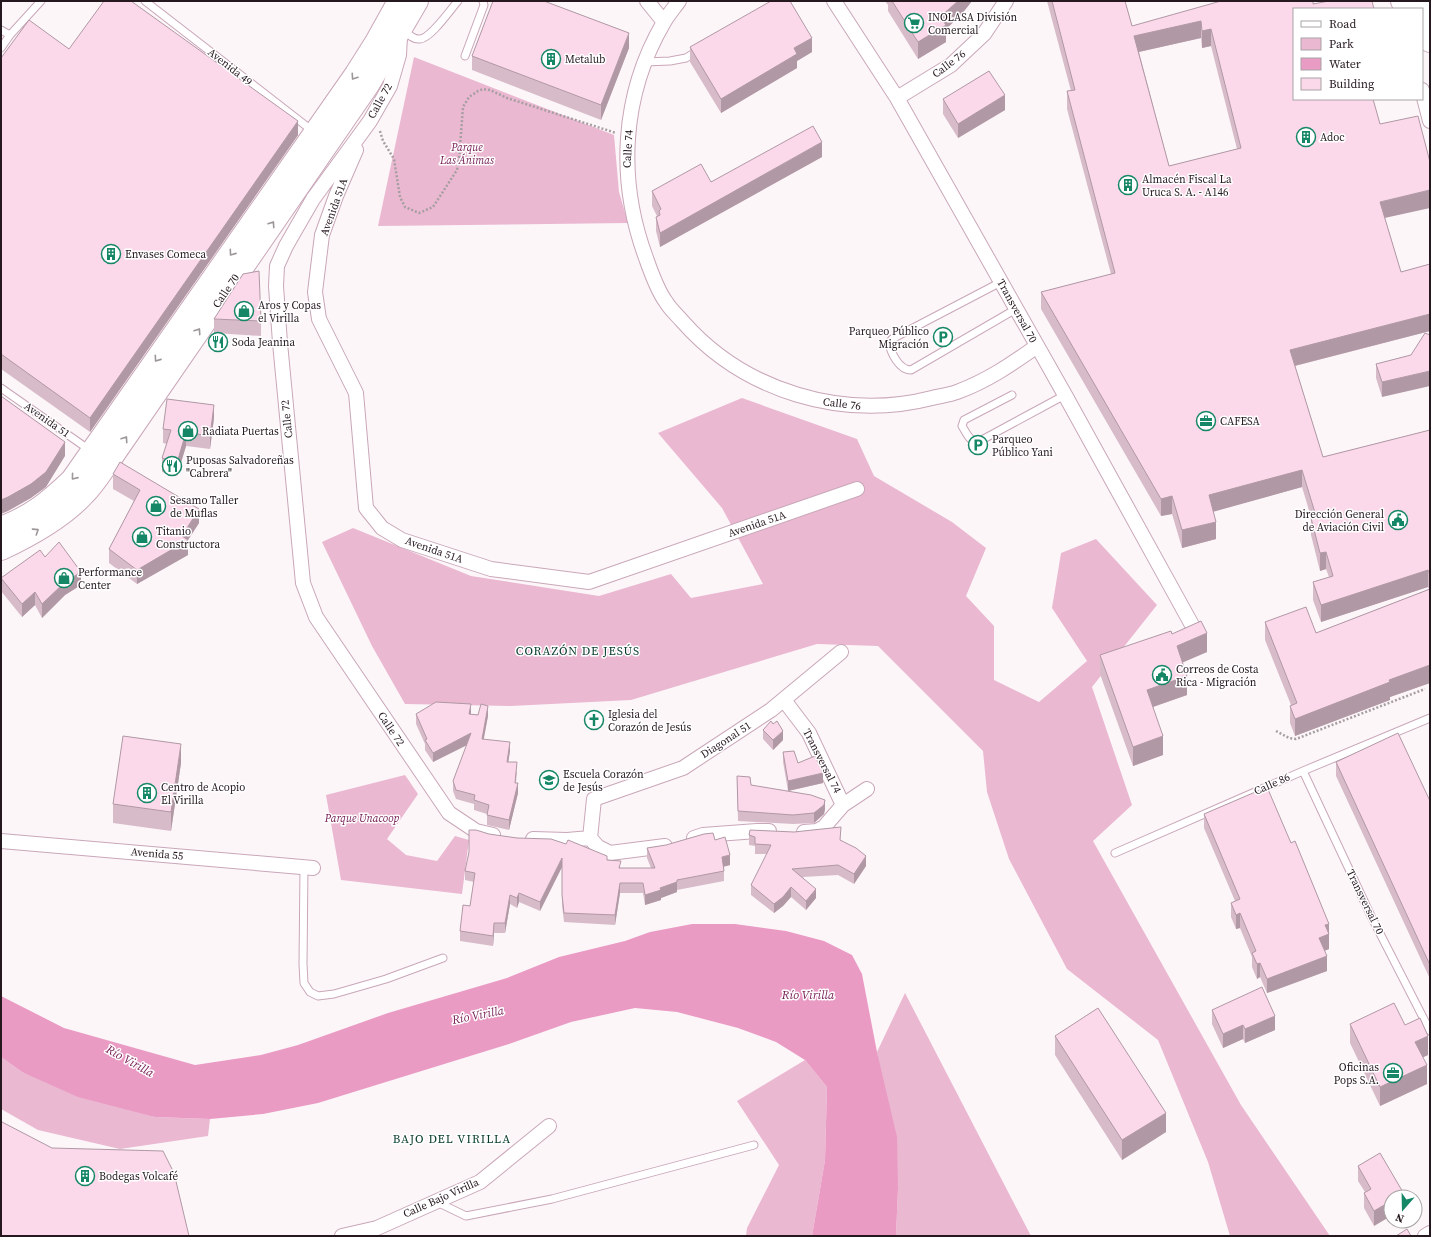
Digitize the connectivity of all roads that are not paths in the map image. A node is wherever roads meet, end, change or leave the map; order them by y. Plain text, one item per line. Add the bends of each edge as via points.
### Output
1 (41, 1) edge
2 (145, 1) edge
3 (399, 1) edge
4 (418, 1) edge
5 (458, 1) edge
6 (483, 1) edge
7 (647, 1) edge
8 (679, 1) edge
9 (834, 1) edge
10 (1006, 1) edge
11 (1423, 13) edge
12 (664, 22) junction
13 (397, 27) junction
14 (1, 30) edge
15 (10, 34) junction
16 (1430, 41) edge
17 (1423, 42) edge
18 (1, 48) edge
19 (704, 48) edge
20 (465, 56) dead end
21 (1430, 56) edge
22 (644, 62) junction
23 (1423, 94) edge
24 (898, 98) junction
25 (370, 121) junction
26 (1430, 121) edge
27 (315, 133) junction
28 (1001, 282) junction
29 (665, 302) joint
30 (1016, 309) junction
31 (1037, 346) junction
32 (1, 388) edge
33 (1012, 394) dead end
34 (1065, 395) junction
35 (92, 452) junction
36 (857, 489) dead end
37 (1, 528) edge
38 (1, 548) edge
39 (1192, 625) edge
40 (841, 652) dead end
41 (784, 700) junction
42 (1430, 718) edge
43 (1303, 771) junction
44 (867, 789) dead end
45 (843, 805) junction
46 (590, 838) junction
47 (508, 839) edge
48 (523, 839) edge
49 (1, 841) edge
50 (1115, 853) dead end
51 (308, 867) joint
52 (442, 958) dead end
53 (1430, 1031) edge
54 (548, 1126) dead end
55 (754, 1146) dead end
56 (436, 1201) junction
57 (1430, 1233) edge
58 (342, 1236) edge
59 (1425, 1236) edge

1 - 15 lane
2 - 27 lane, Avenida 49
3 - 13 main road, Calle 70
4 - 13 main road, Calle 70
5 - 13 lane via 428,36 414,38
6 - 20 lane via 484,5
7 - 12 street
8 - 12 street, Calle 74
9 - 24 street, Transversal 70
10 - 24 street, Calle 76 via 984,34 951,65
11 - 16 main road
12 - 22 street, Calle 74
13 - 25 street, Calle 72 via 399,55 390,86
13 -> 27 main road, Calle 70 via 356,74
38 -> 13 main road, Calle 70 via 30,535 64,512 94,482 368,85
14 - 15 lane
15 - 18 lane
17 - 21 main road
19 - 22 lane via 686,58
22 - 29 street, Calle 74 via 633,99 627,171 630,205 638,238
23 - 26 street
24 - 28 street, Transversal 70
25 - 36 street, Avenida 51A via 336,196 322,235 314,292 319,319 356,393 366,508 382,528 402,540 491,569 588,582
25 - 47 street, Calle 72 via 313,199 277,266 280,344 303,582 316,617 449,813 476,831
27 -> 35 main road, Calle 70
28 - 30 street, Transversal 70
28 - 30 lane via 892,339 889,343 895,357 902,368 911,370
29 - 31 street, Calle 76 via 696,336 733,365 774,387 818,401 865,407 912,404 957,392 999,373
30 - 31 street, Transversal 70
31 - 34 street, Transversal 70
32 - 35 lane, Avenida 51
33 - 34 lane via 964,420 962,426 972,441 978,442
34 - 39 street, Transversal 70
35 -> 37 main road, Calle 70 via 72,480 51,501 20,521
40 - 41 street, Diagonal 51
41 - 45 street, Transversal 74 via 809,733
41 - 46 street, Diagonal 51 via 684,768 594,799
42 - 43 lane, Calle 86
43 - 50 lane, Calle 86
43 - 53 lane, Transversal 70 via 1371,916
44 - 45 street
45 - 46 street via 824,827 817,831 757,831 703,836 664,846 610,854 598,847
46 - 48 street
49 - 51 street, Avenida 55
51 - 52 lane via 303,964 304,983 310,992 318,996 334,994 386,979
54 - 56 street, Calle Bajo Virilla via 480,1182
55 - 56 lane via 552,1199 466,1216
56 - 58 street, Calle Bajo Virilla via 377,1228
57 - 59 street

